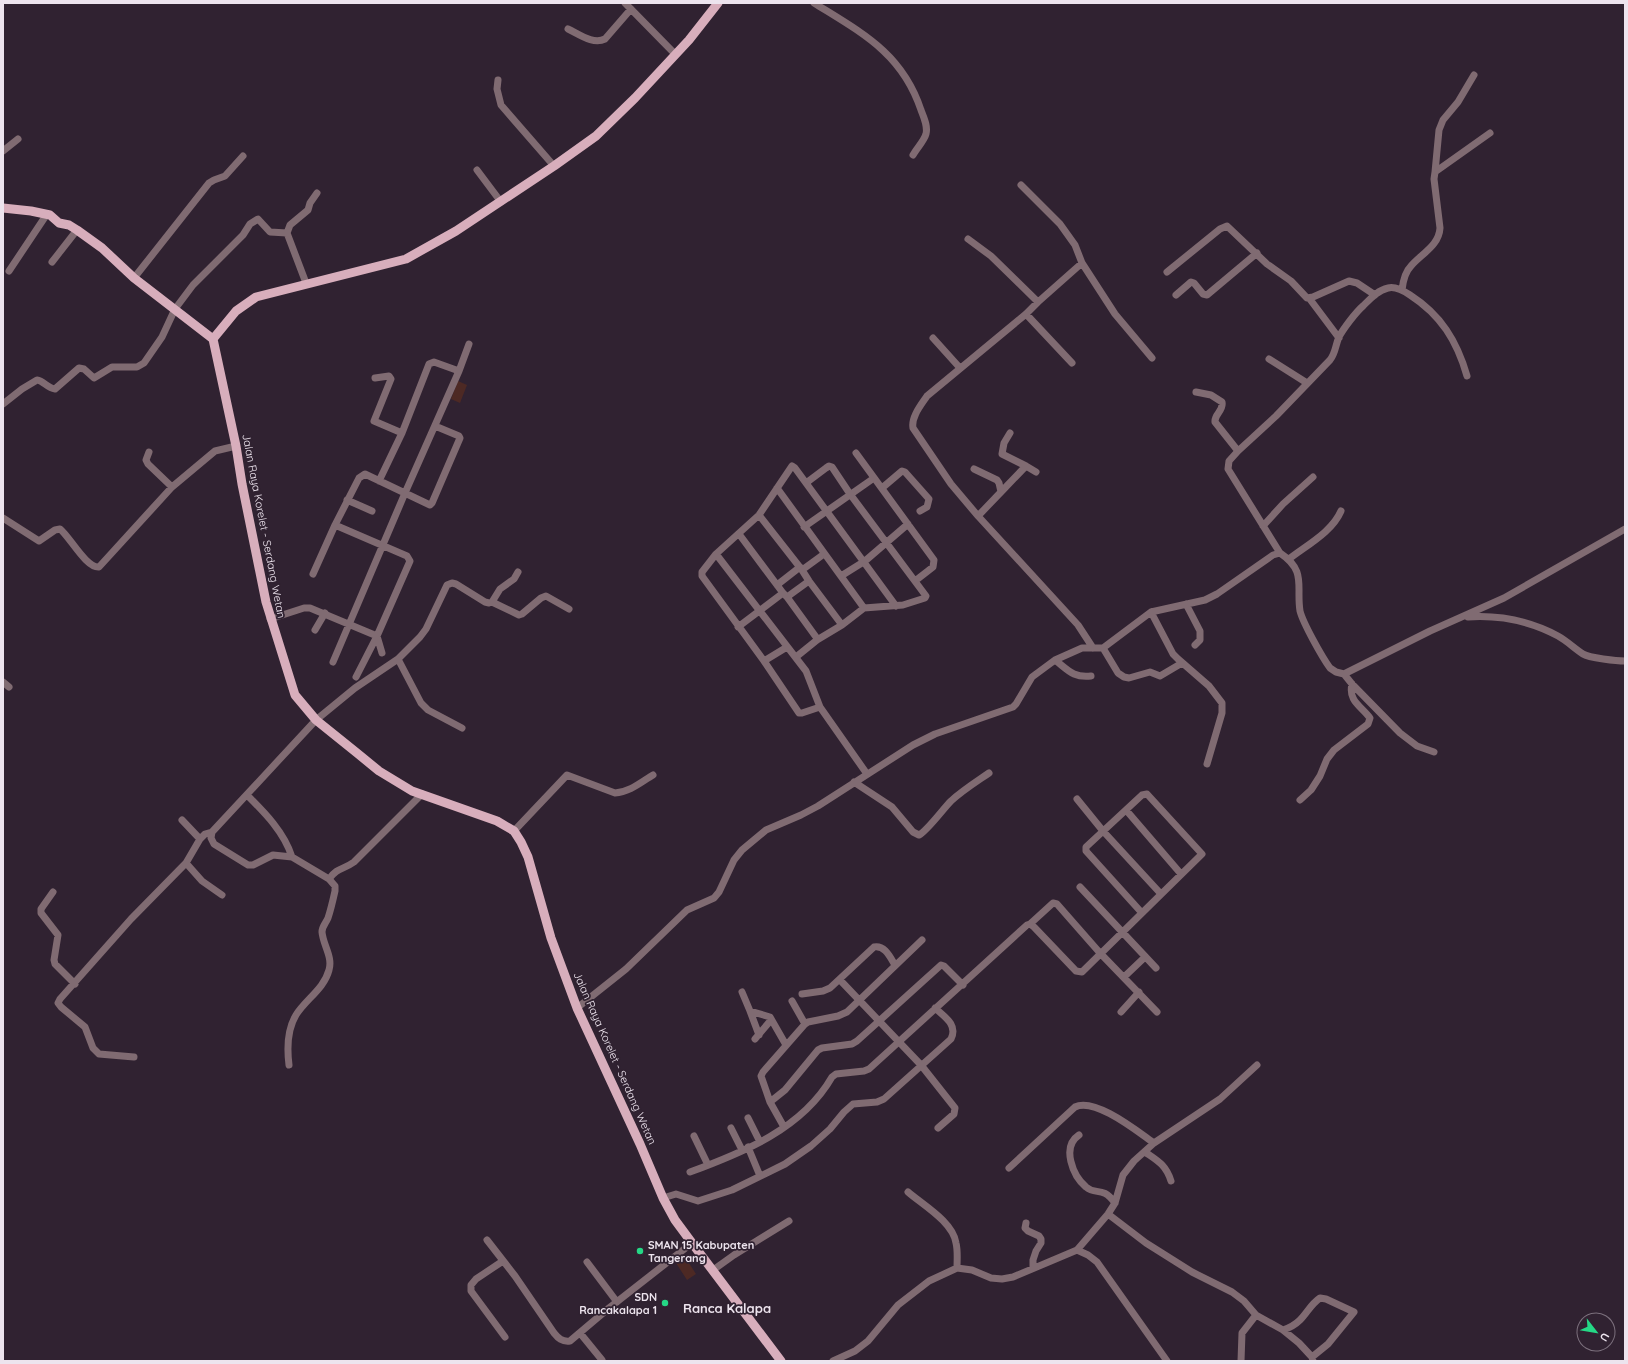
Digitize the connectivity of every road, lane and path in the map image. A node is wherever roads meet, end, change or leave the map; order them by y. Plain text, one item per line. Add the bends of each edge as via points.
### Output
1 (625, 3) edge
2 (718, 3) edge
3 (814, 3) edge
4 (631, 9) junction
5 (568, 29) dead end
6 (675, 54) junction
7 (1474, 75) dead end
8 (498, 80) dead end
9 (1490, 133) dead end
10 (18, 139) dead end
11 (3, 151) edge
12 (913, 154) dead end
13 (243, 156) dead end
14 (554, 166) junction
15 (477, 170) dead end
16 (1435, 172) junction
17 (1021, 185) dead end
18 (317, 193) dead end
19 (501, 202) junction
20 (3, 208) edge
21 (47, 214) junction
22 (77, 230) junction
23 (287, 233) junction
24 (968, 239) dead end
25 (1257, 254) junction
26 (52, 262) dead end
27 (1082, 263) junction
28 (9, 271) dead end
29 (1167, 272) dead end
30 (134, 278) junction
31 (306, 284) junction
32 (1402, 290) junction
33 (1176, 295) dead end
34 (1375, 295) junction
35 (1309, 298) junction
36 (1038, 302) junction
37 (175, 309) junction
38 (1026, 314) junction
39 (933, 338) dead end
40 (1339, 338) junction
41 (213, 339) junction
42 (469, 344) dead end
43 (1152, 358) dead end
44 (1269, 359) dead end
45 (1072, 363) dead end
46 (960, 368) junction
47 (459, 371) junction
48 (1467, 376) dead end
49 (375, 378) dead end
50 (1307, 383) junction
51 (1196, 392) dead end
52 (3, 404) edge
53 (435, 426) junction
54 (402, 433) junction
55 (1010, 433) dead end
56 (236, 446) junction
57 (1238, 451) junction
58 (149, 452) dead end
59 (856, 453) dead end
60 (1026, 466) junction
61 (974, 469) dead end
62 (1036, 472) dead end
63 (874, 478) junction
64 (1313, 478) dead end
65 (379, 480) junction
66 (806, 483) junction
67 (172, 486) junction
68 (776, 488) junction
69 (882, 488) junction
70 (1001, 492) junction
71 (405, 493) junction
72 (850, 494) junction
73 (347, 500) junction
74 (372, 511) dead end
75 (826, 511) junction
76 (920, 511) dead end
77 (1341, 511) dead end
78 (759, 515) junction
79 (978, 516) junction
80 (3, 518) edge
81 (908, 524) junction
82 (335, 525) junction
83 (1263, 526) junction
84 (804, 527) junction
85 (1625, 529) edge
86 (739, 534) junction
87 (886, 542) junction
88 (383, 545) junction
89 (1280, 553) junction
90 (716, 554) junction
91 (824, 554) junction
92 (1289, 559) junction
93 (865, 561) junction
94 (801, 569) junction
95 (518, 572) dead end
96 (313, 574) dead end
97 (842, 576) junction
98 (809, 581) junction
99 (915, 581) junction
100 (777, 585) junction
101 (785, 595) junction
102 (492, 602) junction
103 (1186, 604) junction
104 (896, 606) junction
105 (864, 608) junction
106 (569, 609) dead end
107 (760, 611) junction
108 (1151, 612) junction
109 (325, 613) junction
110 (1462, 617) junction
111 (270, 619) junction
112 (349, 624) junction
113 (842, 625) junction
114 (738, 627) junction
115 (315, 630) dead end
116 (377, 636) junction
117 (817, 640) junction
118 (1195, 645) dead end
119 (787, 647) junction
120 (1093, 648) junction
121 (1103, 648) junction
122 (382, 653) dead end
123 (796, 657) junction
124 (398, 659) junction
125 (1054, 660) junction
126 (1625, 661) edge
127 (333, 662) dead end
128 (764, 662) junction
129 (1182, 663) junction
130 (1344, 674) junction
131 (1091, 676) dead end
132 (356, 677) dead end
133 (3, 682) edge
134 (1352, 684) junction
135 (9, 687) dead end
136 (821, 709) junction
137 (316, 720) junction
138 (462, 728) dead end
139 (1434, 752) dead end
140 (1207, 764) dead end
141 (989, 773) dead end
142 (867, 774) junction
143 (653, 775) dead end
144 (854, 782) junction
145 (422, 794) junction
146 (247, 795) junction
147 (1077, 799) dead end
148 (1300, 800) dead end
149 (1126, 810) junction
150 (182, 820) dead end
151 (514, 831) junction
152 (1103, 831) junction
153 (212, 832) junction
154 (200, 839) junction
155 (292, 857) junction
156 (186, 863) junction
157 (1181, 874) junction
158 (329, 879) junction
159 (1080, 887) dead end
160 (53, 892) dead end
161 (1161, 894) junction
162 (222, 896) dead end
163 (1142, 913) junction
164 (1030, 924) junction
165 (1122, 932) junction
166 (922, 940) dead end
167 (1100, 953) junction
168 (1145, 957) junction
169 (895, 965) junction
170 (1156, 968) dead end
171 (1124, 977) junction
172 (840, 980) junction
173 (75, 984) junction
174 (963, 984) junction
175 (742, 992) dead end
176 (1139, 992) junction
177 (802, 994) dead end
178 (860, 1000) junction
179 (792, 1001) dead end
180 (577, 1008) junction
181 (935, 1008) junction
182 (750, 1011) junction
183 (1121, 1012) dead end
184 (1157, 1012) dead end
185 (771, 1020) junction
186 (879, 1021) junction
187 (805, 1024) junction
188 (899, 1042) junction
189 (786, 1044) junction
190 (134, 1057) dead end
191 (289, 1065) dead end
192 (921, 1065) junction
193 (1257, 1065) dead end
194 (770, 1102) junction
195 (748, 1118) dead end
196 (784, 1127) junction
197 (731, 1128) dead end
198 (938, 1128) dead end
199 (1079, 1135) dead end
200 (694, 1136) dead end
201 (760, 1142) junction
202 (1154, 1143) junction
203 (745, 1148) junction
204 (1145, 1152) junction
205 (708, 1165) junction
206 (1009, 1168) dead end
207 (690, 1172) dead end
208 (760, 1176) junction
209 (1171, 1181) dead end
210 (908, 1192) dead end
211 (663, 1198) junction
212 (1115, 1204) junction
213 (1108, 1214) junction
214 (789, 1221) dead end
215 (1026, 1223) dead end
216 (487, 1240) dead end
217 (692, 1243) junction
218 (1077, 1250) junction
219 (503, 1261) junction
220 (587, 1262) dead end
221 (957, 1268) junction
222 (1033, 1268) junction
223 (713, 1270) junction
224 (617, 1302) junction
225 (1256, 1315) junction
226 (1283, 1330) junction
227 (580, 1333) junction
228 (505, 1336) dead end
229 (1313, 1359) edge
230 (602, 1360) edge
231 (781, 1361) edge
232 (833, 1361) edge
233 (1167, 1361) edge
234 (1241, 1361) edge

1 - 4 street
2 - 6 main road
3 - 12 street via 877,44 898,65 918,100 926,126 925,136
4 - 5 street via 605,39 600,41 594,41
4 - 6 street
6 - 14 main road via 636,98 596,136
7 - 16 street via 1458,102 1443,120 1439,130
8 - 14 street via 497,89 501,105
9 - 16 street
10 - 11 street
13 - 30 street via 225,176 209,183
14 - 19 main road
15 - 19 street
16 - 32 street via 1439,235 1432,247 1409,268
17 - 27 street via 1060,224 1075,245
18 - 23 street via 308,210 290,225
19 - 31 main road via 406,259
20 - 21 main road
21 - 22 main road via 59,223
21 - 28 street
22 - 26 street
22 - 30 main road via 102,248
23 - 31 street
23 - 37 street via 272,233 256,219 193,284
24 - 36 street via 991,256
25 - 29 street via 1229,227 1224,226
25 - 33 street via 1207,295 1191,282
25 - 35 street
27 - 36 street
27 - 43 street via 1115,314
30 - 37 main road
31 - 41 main road via 249,300 236,311
32 - 34 street via 1390,287
32 - 48 street via 1419,301 1448,330
34 - 35 street via 1357,283 1349,281
34 - 40 street via 1362,307
35 - 40 street
36 - 38 street
37 - 41 main road
37 - 52 street via 152,354 141,365 112,367 94,378 79,368 55,389 37,380
38 - 45 street
38 - 46 street
39 - 46 street
40 - 50 street via 1335,354
41 - 56 main road, Jalan Raya Korelet - Serdang Wetan
42 - 47 street
44 - 50 street
46 - 79 street via 927,396 912,424 951,484
47 - 53 street
47 - 54 street via 434,362 429,364
49 - 54 street via 389,376 391,379 374,421
50 - 57 street
51 - 57 street via 1211,395 1222,402 1215,422
53 - 71 street
53 - 71 street via 460,438 432,503 430,505
54 - 65 street
55 - 60 street via 1004,443 1002,454
56 - 67 street via 216,452
56 - 111 main road, Jalan Raya Korelet - Serdang Wetan
57 - 83 street via 1229,461 1228,469
58 - 67 street via 146,460 148,464
59 - 63 street
60 - 62 street
60 - 70 street
61 - 70 street via 997,480
63 - 69 street
63 - 72 street
64 - 83 street via 1283,504
65 - 71 street
65 - 73 street via 363,475
66 - 68 street via 792,466
66 - 72 street via 830,466
66 - 75 street
67 - 80 street via 98,567 94,567 60,529 39,541
68 - 78 street
68 - 84 street
69 - 76 street via 902,471 905,472 929,499 927,507
69 - 81 street
70 - 79 street
71 - 88 street
72 - 75 street
72 - 87 street
73 - 74 street
73 - 82 street
75 - 84 street
75 - 93 street
77 - 92 street via 1331,527
78 - 86 street
78 - 94 street
79 - 120 street via 1078,625
81 - 87 street
81 - 99 street via 934,560 933,567
82 - 88 street
82 - 96 street
83 - 89 street
84 - 91 street
85 - 110 street via 1504,598
86 - 90 street
86 - 100 street
87 - 93 street
87 - 99 street
88 - 112 street
88 - 116 street via 407,556 410,561
89 - 92 street
89 - 103 street via 1273,555 1217,594 1205,600
90 - 107 street
90 - 114 street via 701,575
91 - 94 street
91 - 97 street
92 - 130 street via 1300,579 1300,611 1304,620 1330,668
93 - 97 street
93 - 104 street
94 - 98 street
94 - 100 street
95 - 102 street via 514,579 500,589
97 - 105 street
98 - 101 street
98 - 113 street
99 - 104 street via 925,597
100 - 101 street
101 - 107 street
101 - 117 street
102 - 106 street via 519,615 546,596
102 - 124 street via 486,602 456,584 448,584 423,633
103 - 108 street
103 - 118 street via 1200,631 1200,640
104 - 105 street
105 - 113 street
107 - 114 street
107 - 119 street
108 - 121 street
108 - 129 street via 1173,654
109 - 111 street via 304,608
109 - 112 street
109 - 115 street
110 - 126 street via 1504,617 1558,636 1584,655 1616,662
110 - 130 street
111 - 137 main road, Jalan Raya Korelet - Serdang Wetan via 295,695
112 - 116 street
112 - 127 street
113 - 117 street
114 - 128 street
116 - 122 street
116 - 132 street
117 - 123 street
119 - 123 street
119 - 128 street
120 - 121 street
120 - 125 street via 1082,648
121 - 129 street via 1118,673 1124,678 1150,672 1160,676
123 - 136 street via 810,678
124 - 137 street via 355,688
124 - 138 street via 421,703 428,710
125 - 131 street via 1072,674
125 - 142 street via 1032,677 1012,707 935,734
128 - 136 street via 799,713
129 - 140 street via 1210,686 1222,703 1222,713
130 - 134 street
133 - 135 street
134 - 139 street via 1400,733 1416,746
134 - 148 street via 1352,698 1370,718 1368,724 1334,750 1311,790
136 - 142 street
137 - 145 main road, Jalan Raya Korelet - Serdang Wetan via 379,771 399,784
137 - 146 street
141 - 144 street via 960,793 919,835 913,832 892,807
142 - 144 street
143 - 151 street via 630,789 615,793 567,774
144 - 180 street via 818,806 756,837 734,860 714,898 687,910 626,969
145 - 151 main road, Jalan Raya Korelet - Serdang Wetan via 497,821
145 - 158 street via 354,862 339,869
146 - 153 street
146 - 155 street via 270,817
147 - 152 street
149 - 152 street
149 - 157 street
149 - 157 street via 1142,795 1148,794 1202,852 1202,856
150 - 154 street
151 - 180 main road, Jalan Raya Korelet - Serdang Wetan via 528,857 551,938
152 - 161 street
152 - 163 street via 1089,843 1086,851
153 - 154 street
153 - 155 street via 214,844 248,865 273,855
154 - 156 street
155 - 158 street
156 - 162 street via 202,881
156 - 173 street via 131,919
157 - 161 street
158 - 191 street via 335,886 335,891 322,932 330,966 322,985 294,1018 287,1045
159 - 165 street
160 - 173 street via 41,913 58,935 55,964
161 - 163 street
163 - 165 street
164 - 167 street via 1076,971 1082,972
164 - 167 street via 1055,903
164 - 174 street
165 - 167 street
165 - 168 street
166 - 169 street
167 - 171 street
168 - 170 street
168 - 171 street
169 - 172 street via 884,949 874,947
169 - 178 street
171 - 176 street
172 - 177 street via 823,991
172 - 178 street
173 - 190 street via 58,1003 85,1027 95,1050 99,1054
174 - 181 street
174 - 186 street via 940,965
175 - 182 street
176 - 183 street
176 - 184 street
178 - 186 street
178 - 187 street via 843,1015
179 - 187 street
180 - 211 main road, Jalan Raya Korelet - Serdang Wetan
181 - 188 street
181 - 192 street via 953,1025 954,1032 951,1039
182 - 185 street via 767,1016
182 - 185 street via 757,1037
185 - 189 street
186 - 188 street
186 - 194 street via 852,1044 818,1050 785,1090
187 - 189 street
188 - 192 street
188 - 196 street via 869,1069 836,1074 808,1109
189 - 194 street via 761,1076
192 - 198 street via 955,1108 954,1114
192 - 208 street via 884,1099 853,1104 811,1146 785,1164
193 - 202 street via 1220,1099
194 - 196 street
195 - 201 street
196 - 201 street
197 - 203 street
199 - 212 street via 1070,1148 1070,1158 1076,1175 1089,1190 1107,1194
200 - 205 street
201 - 203 street
202 - 204 street
202 - 206 street via 1110,1113 1080,1105
203 - 205 street
203 - 208 street
204 - 209 street via 1163,1165
204 - 212 street via 1123,1175
205 - 207 street
208 - 211 street via 702,1201 694,1201 676,1194
210 - 221 street via 934,1212 952,1233 956,1242
211 - 217 main road, Jalan Raya Korelet - Serdang Wetan
212 - 213 street
213 - 218 street
213 - 225 street via 1146,1243 1192,1272 1232,1292
214 - 223 street
215 - 222 street via 1025,1228 1041,1239 1033,1260
216 - 219 street
217 - 223 main road, Jalan Raya Korelet - Serdang Wetan
217 - 224 street
218 - 222 street
218 - 233 street via 1088,1254 1097,1262
219 - 227 street via 558,1338 570,1341
219 - 228 street via 476,1279 471,1285 471,1291
220 - 224 street
221 - 222 street via 1002,1279
221 - 232 street via 929,1281 898,1305 855,1351
223 - 231 main road, Jalan Raya Korelet - Serdang Wetan
224 - 227 street
225 - 226 street
225 - 234 street via 1242,1333
226 - 229 street
226 - 229 street via 1294,1326 1320,1298 1354,1312
227 - 230 street

